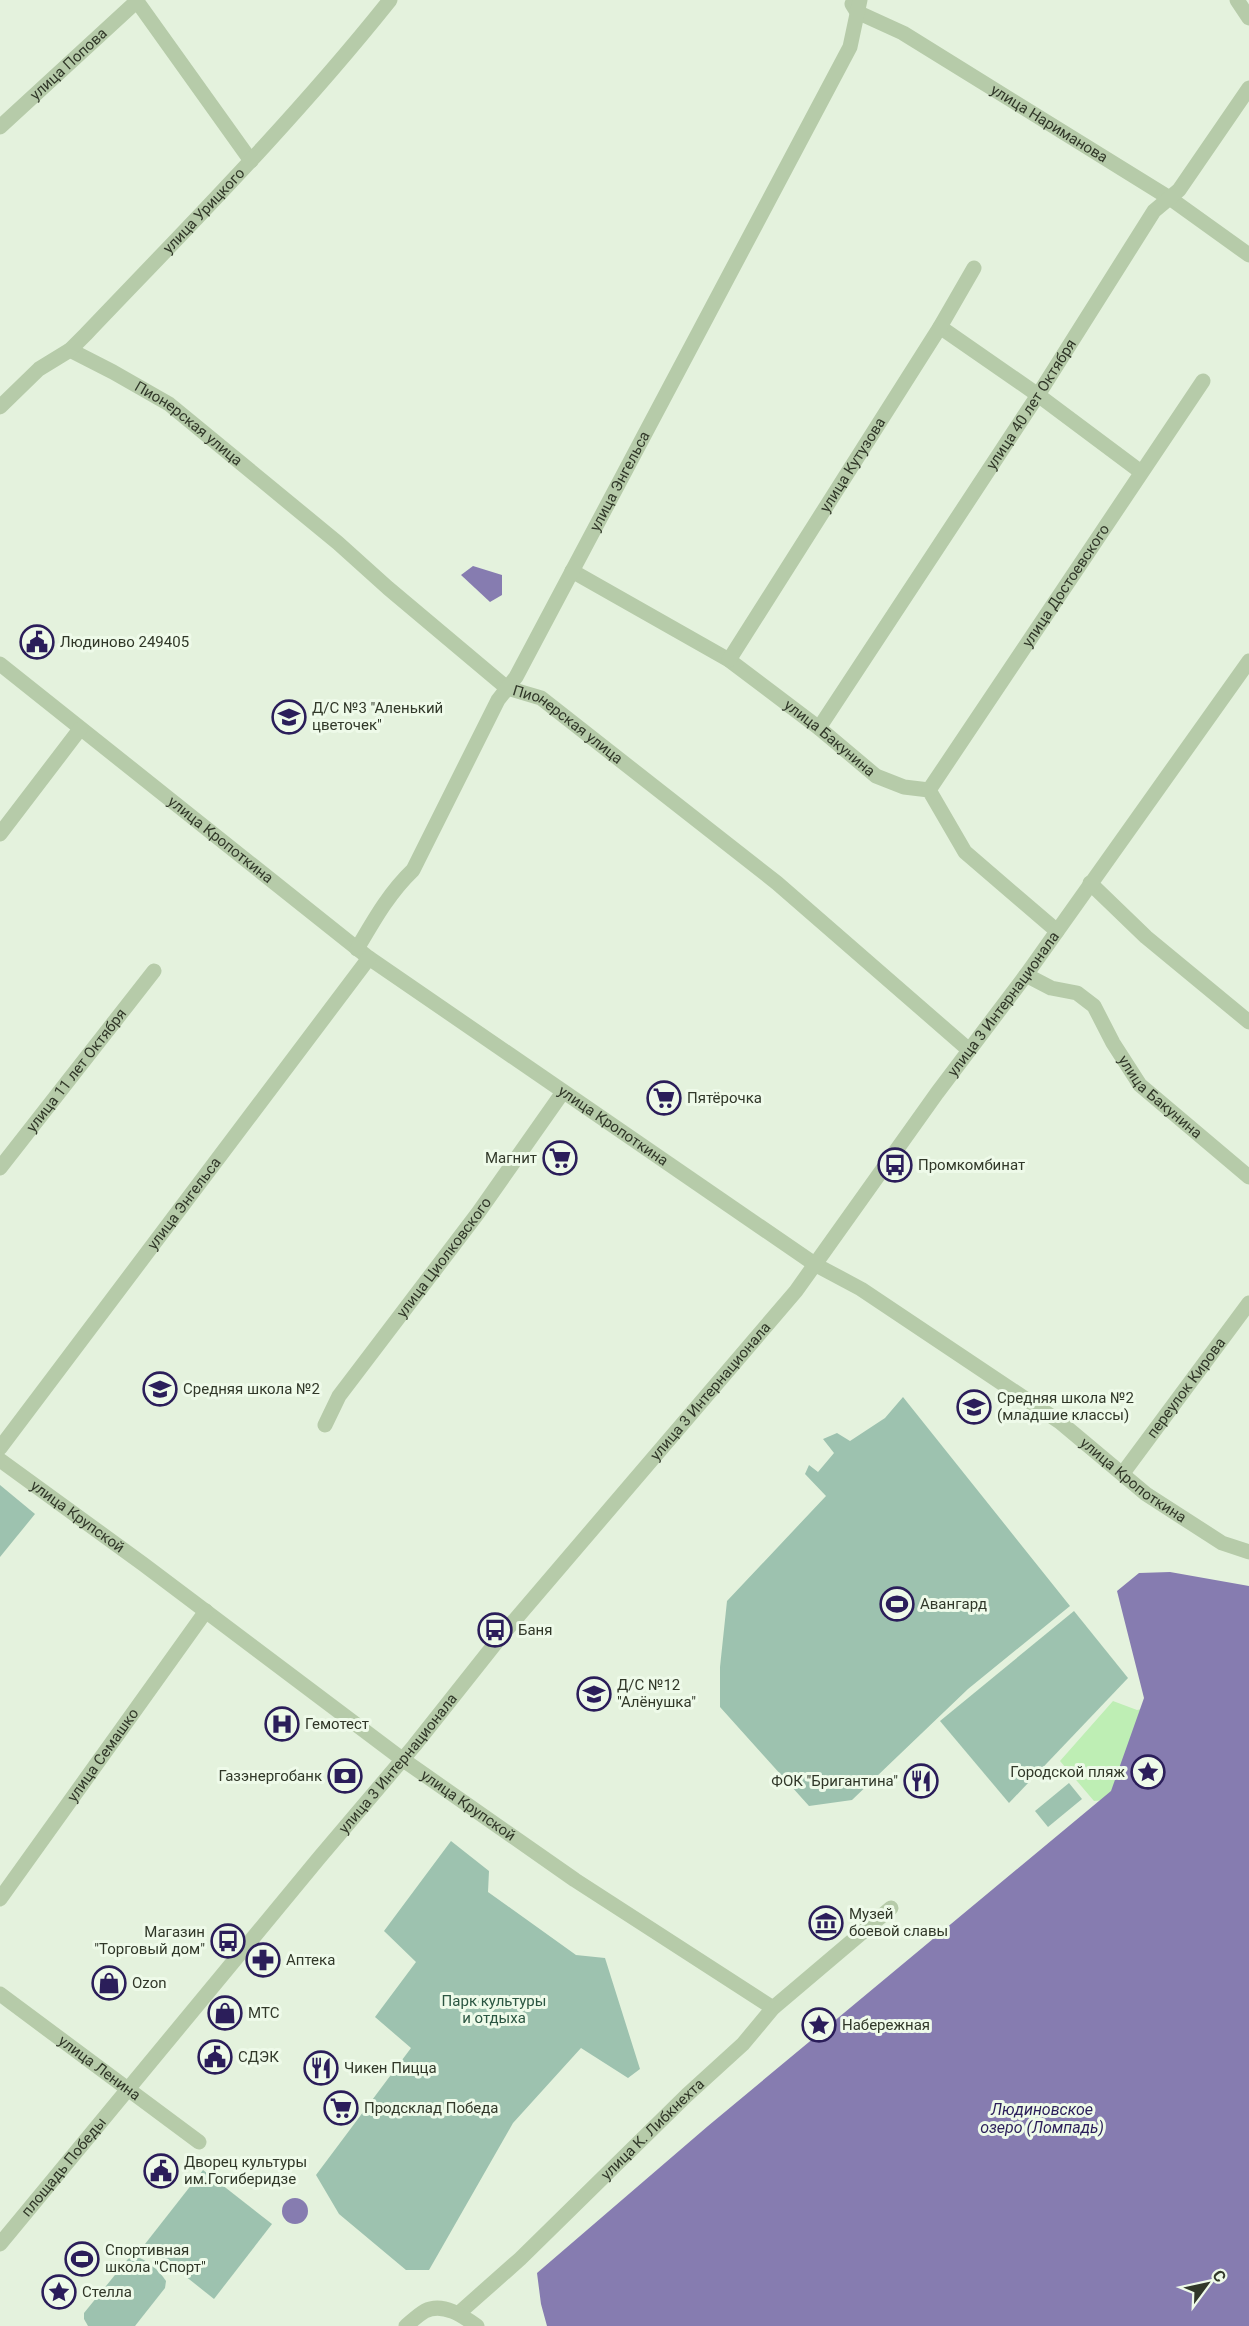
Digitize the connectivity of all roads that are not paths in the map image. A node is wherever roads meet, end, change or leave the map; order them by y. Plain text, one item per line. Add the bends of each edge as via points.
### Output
1 (137, 0) edge
2 (390, 0) edge
3 (1237, 0) edge
4 (855, 4) edge
5 (1249, 18) edge
6 (1249, 88) edge
7 (0, 127) edge
8 (251, 161) junction
9 (1171, 199) junction
10 (1249, 255) edge
11 (974, 268) dead end
12 (940, 327) junction
13 (70, 350) junction
14 (1203, 381) dead end
15 (1038, 395) junction
16 (0, 407) edge
17 (1141, 472) junction
18 (572, 571) junction
19 (729, 660) junction
20 (1249, 661) edge
21 (0, 663) edge
22 (507, 687) junction
23 (819, 728) junction
24 (80, 729) junction
25 (929, 790) junction
26 (0, 834) edge
27 (1090, 883) junction
28 (1057, 931) junction
29 (363, 954) junction
30 (154, 971) dead end
31 (1026, 975) junction
32 (1249, 1022) edge
33 (969, 1050) junction
34 (563, 1092) junction
35 (0, 1168) edge
36 (1249, 1177) edge
37 (816, 1265) junction
38 (1249, 1302) edge
39 (325, 1425) dead end
40 (0, 1448) edge
41 (0, 1460) edge
42 (1123, 1473) junction
43 (1249, 1552) edge
44 (206, 1611) junction
45 (402, 1759) junction
46 (0, 1899) edge
47 (891, 1908) dead end
48 (0, 1995) edge
49 (773, 2008) junction
50 (128, 2089) junction
51 (199, 2142) dead end
52 (0, 2244) edge
53 (459, 2313) junction
54 (406, 2326) edge
55 (477, 2326) edge

1 - 7 street, улица Попова
1 - 8 street
2 - 8 street, улица Урицкого
3 - 5 street
4 - 9 street, улица Нариманова
4 - 18 street, улица Энгельса via 850,47
6 - 9 street, улица 40 лет Октября
8 - 13 street, улица Урицкого
9 - 10 street, улица Нариманова
9 - 15 street, улица 40 лет Октября via 1154,212
11 - 12 street, улица Кутузова
12 - 15 street
12 - 19 street, улица Кутузова
13 - 16 street, улица Урицкого via 39,369
13 - 22 street, Пионерская улица via 169,404
14 - 17 street, улица Достоевского
15 - 17 street
15 - 23 street, улица 40 лет Октября
17 - 25 street, улица Достоевского
18 - 19 street, улица Бакунина
18 - 22 street, улица Энгельса
19 - 23 street, улица Бакунина
20 - 27 street, улица 3 Интернационала
21 - 24 street, улица Кропоткина
22 - 29 street, улица Энгельса via 413,870 377,915
22 - 33 street, Пионерская улица via 541,698 730,846
23 - 25 street, улица Бакунина via 876,776 904,787
24 - 26 street
24 - 29 street, улица Кропоткина
25 - 28 street via 965,852
27 - 28 street, улица 3 Интернационала
27 - 32 street via 1146,937
28 - 31 street, улица 3 Интернационала
29 - 34 street, улица Кропоткина
29 - 40 street, улица Энгельса
30 - 35 street, улица 11 лет Октября
31 - 33 street, улица 3 Интернационала
31 - 36 street, улица Бакунина via 1052,988 1077,993 1094,1006 1140,1085
33 - 37 street, улица 3 Интернационала
34 - 37 street, улица Кропоткина
34 - 39 street, улица Циолковского via 478,1214 339,1396
37 - 42 street, улица Кропоткина via 861,1289 1060,1422
37 - 45 street, улица 3 Интернационала via 502,1635
38 - 42 street, переулок Кирова
41 - 44 street, улица Крупской
42 - 43 street, улица Кропоткина via 1146,1494 1222,1543
44 - 45 street, улица Крупской
44 - 46 street, улица Семашко
45 - 49 street, улица Крупской via 575,1880
45 - 50 street, улица 3 Интернационала
47 - 49 street, улица К. Либкнехта
48 - 50 street, улица Ленина
49 - 53 street, улица К. Либкнехта via 743,2044
50 - 51 street, улица Ленина
50 - 52 street, площадь Победы
53 - 54 street via 442,2308 426,2310
53 - 55 street

